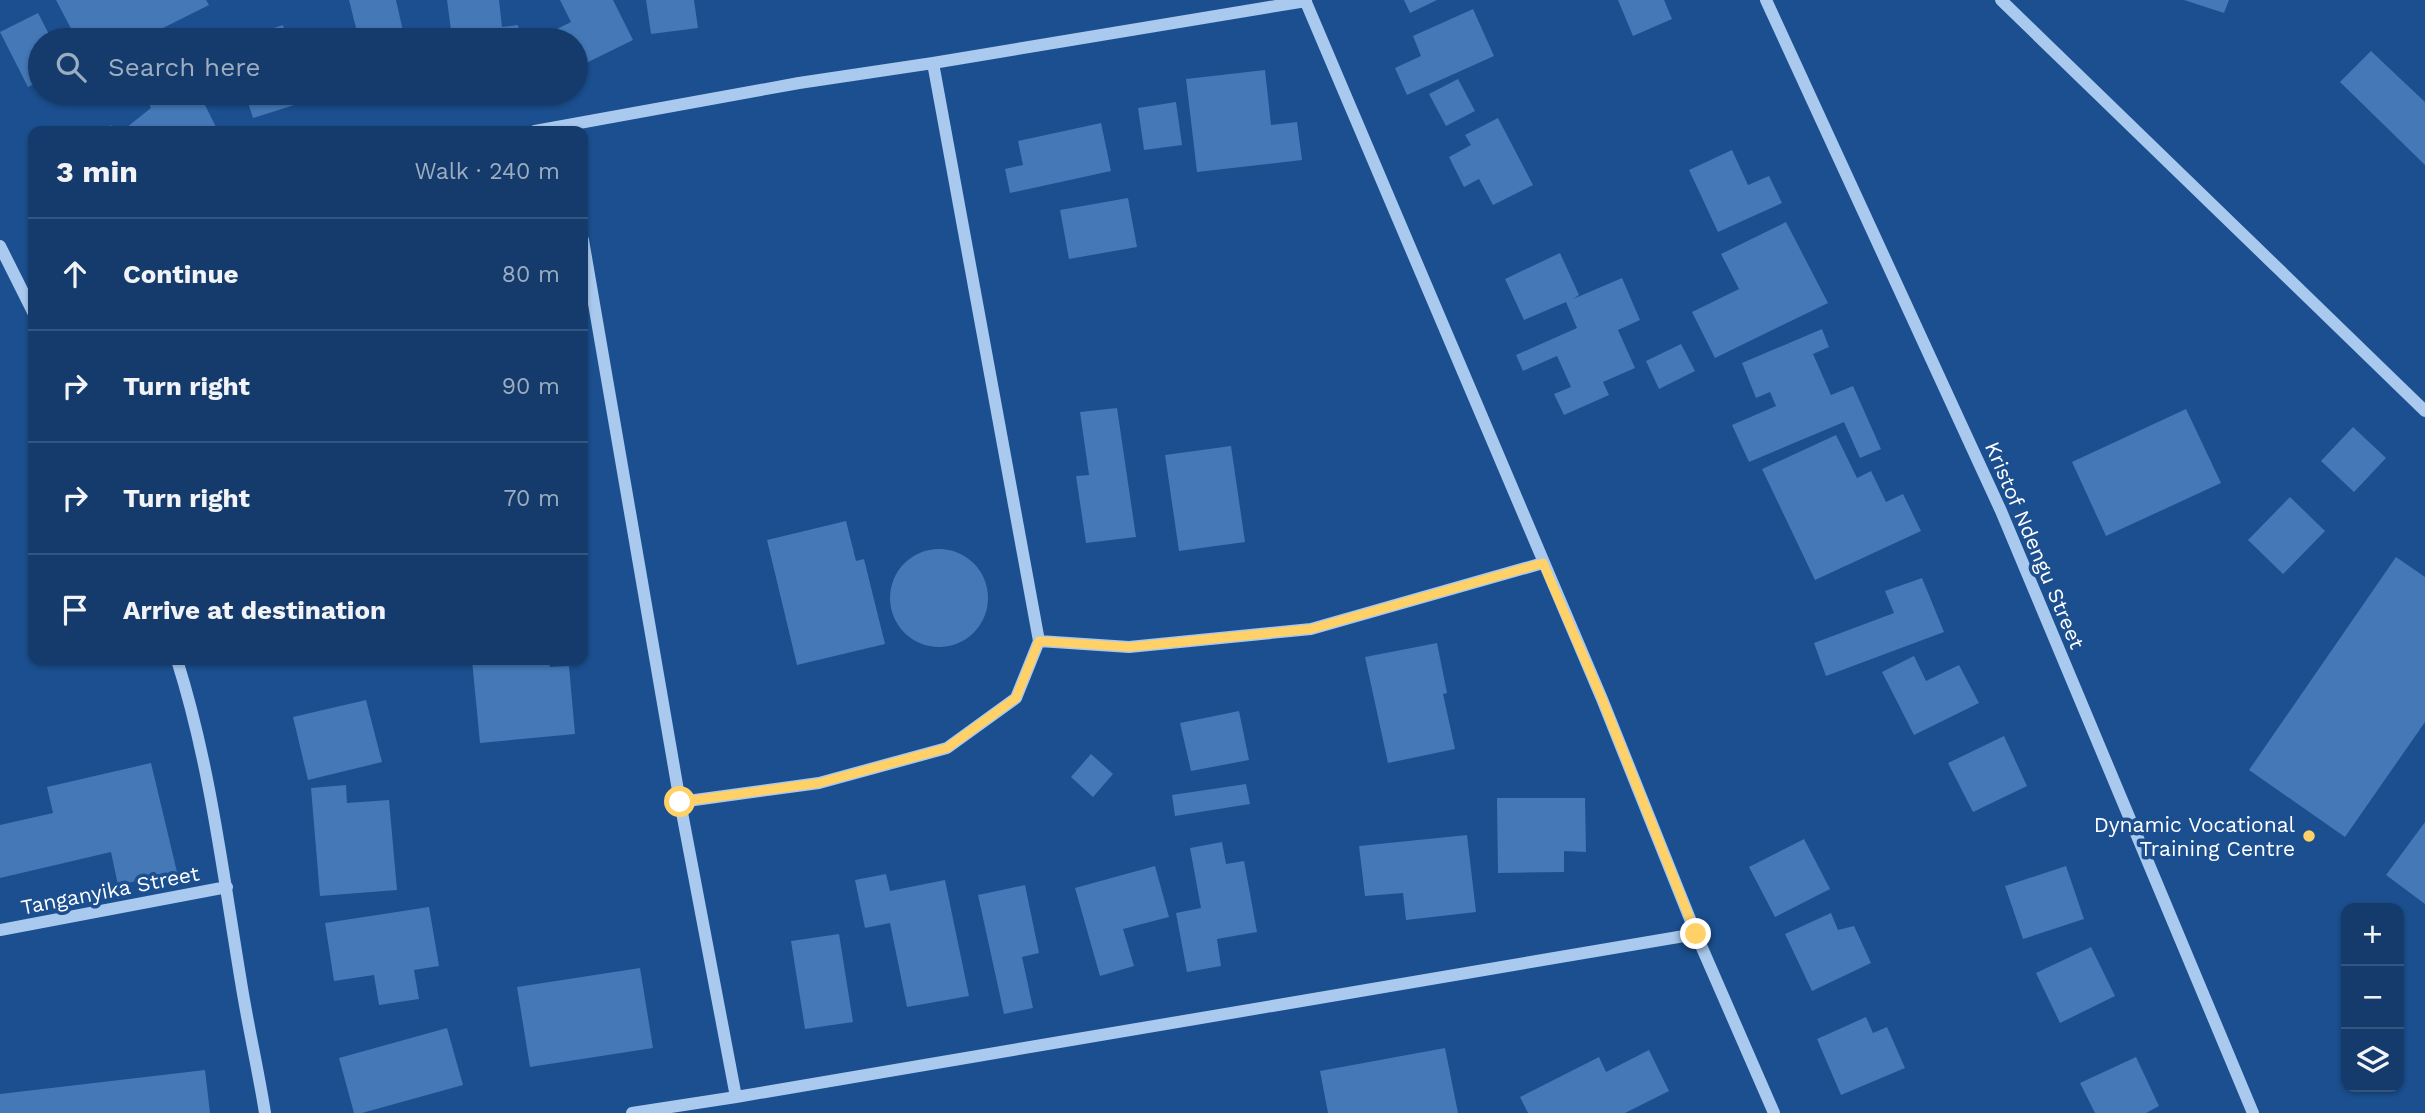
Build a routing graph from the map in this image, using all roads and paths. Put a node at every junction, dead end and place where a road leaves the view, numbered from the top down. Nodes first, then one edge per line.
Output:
1 (1306, 0) edge
2 (1766, 0) edge
3 (2001, 0) edge
4 (933, 64) junction
5 (573, 126) edge
6 (0, 246) edge
7 (588, 269) edge
8 (28, 302) edge
9 (2425, 411) edge
10 (1543, 563) junction
11 (1039, 641) junction
12 (179, 665) edge
13 (680, 802) junction
14 (227, 887) junction
15 (0, 930) edge
16 (1696, 934) junction
17 (736, 1097) junction
18 (265, 1113) edge
19 (632, 1113) edge
20 (1774, 1113) edge
21 (2253, 1113) edge

1 - 4 street
1 - 10 street
2 - 21 street, Kristof Ndengu Street
3 - 9 street
4 - 5 street
4 - 11 street
6 - 8 street
7 - 13 street
10 - 11 street
10 - 16 street
11 - 13 street
12 - 14 street
13 - 17 street
14 - 15 street, Tanganyika Street
14 - 18 street
16 - 17 street
16 - 20 street
17 - 19 street

